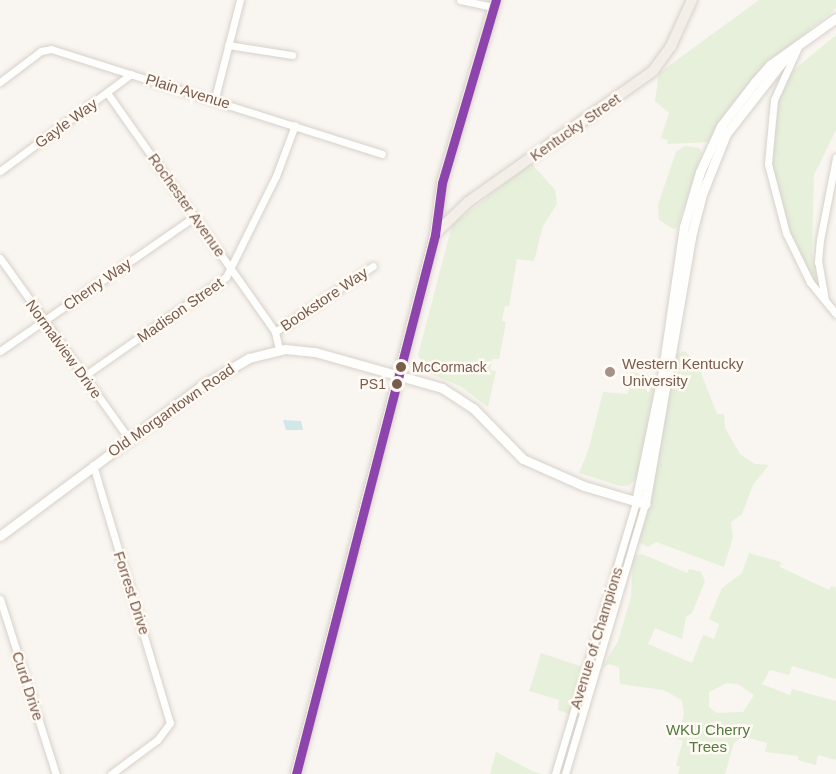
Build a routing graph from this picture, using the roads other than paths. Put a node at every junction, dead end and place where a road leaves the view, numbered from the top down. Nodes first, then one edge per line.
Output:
1 (240, 0) edge
2 (460, 0) edge
3 (692, 0) edge
4 (495, 4) edge
5 (836, 18) edge
6 (228, 45) junction
7 (798, 46) junction
8 (292, 55) dead end
9 (131, 74) junction
10 (0, 82) edge
11 (108, 94) junction
12 (215, 98) junction
13 (295, 125) junction
14 (382, 154) dead end
15 (836, 163) edge
16 (0, 171) edge
17 (194, 216) junction
18 (435, 235) junction
19 (0, 258) edge
20 (373, 266) dead end
21 (232, 269) junction
22 (825, 301) junction
23 (836, 314) edge
24 (44, 321) junction
25 (275, 332) junction
26 (279, 350) junction
27 (0, 351) edge
28 (400, 374) junction
29 (84, 376) junction
30 (129, 439) junction
31 (93, 465) junction
32 (640, 503) junction
33 (0, 536) edge
34 (0, 599) edge
35 (56, 774) edge
36 (111, 774) edge
37 (296, 774) edge
38 (555, 774) edge
39 (565, 774) edge

1 - 6 street
2 - 4 street
3 - 18 main road, Kentucky Street
4 - 18 main road
5 - 7 street
6 - 8 street
6 - 12 street
7 - 22 street
7 - 32 street
9 - 10 street, Plain Avenue
9 - 11 street, Gayle Way
9 - 12 street, Plain Avenue
11 - 16 street, Gayle Way
11 - 17 street, Rochester Avenue
12 - 13 street, Plain Avenue
13 - 14 street, Plain Avenue
13 - 21 street, Madison Street
15 - 22 street
17 - 21 street, Rochester Avenue
17 - 24 street, Cherry Way
18 - 28 main road
19 - 24 street, Normalview Drive
20 - 25 street, Bookstore Way
21 - 25 street, Rochester Avenue
21 - 29 street, Madison Street
22 - 23 street
24 - 27 street, Cherry Way
24 - 29 street, Normalview Drive
25 - 26 street, Rochester Avenue
26 - 28 street, Old Morgantown Road
26 - 30 street, Old Morgantown Road
28 - 32 street, Old Morgantown Road
28 - 37 main road
29 - 30 street, Normalview Drive
30 - 31 street, Old Morgantown Road
31 - 33 street, Old Morgantown Road
31 - 36 street, Forrest Drive
32 - 38 street, Avenue of Champions
32 - 39 street, Avenue of Champions
34 - 35 street, Curd Drive

